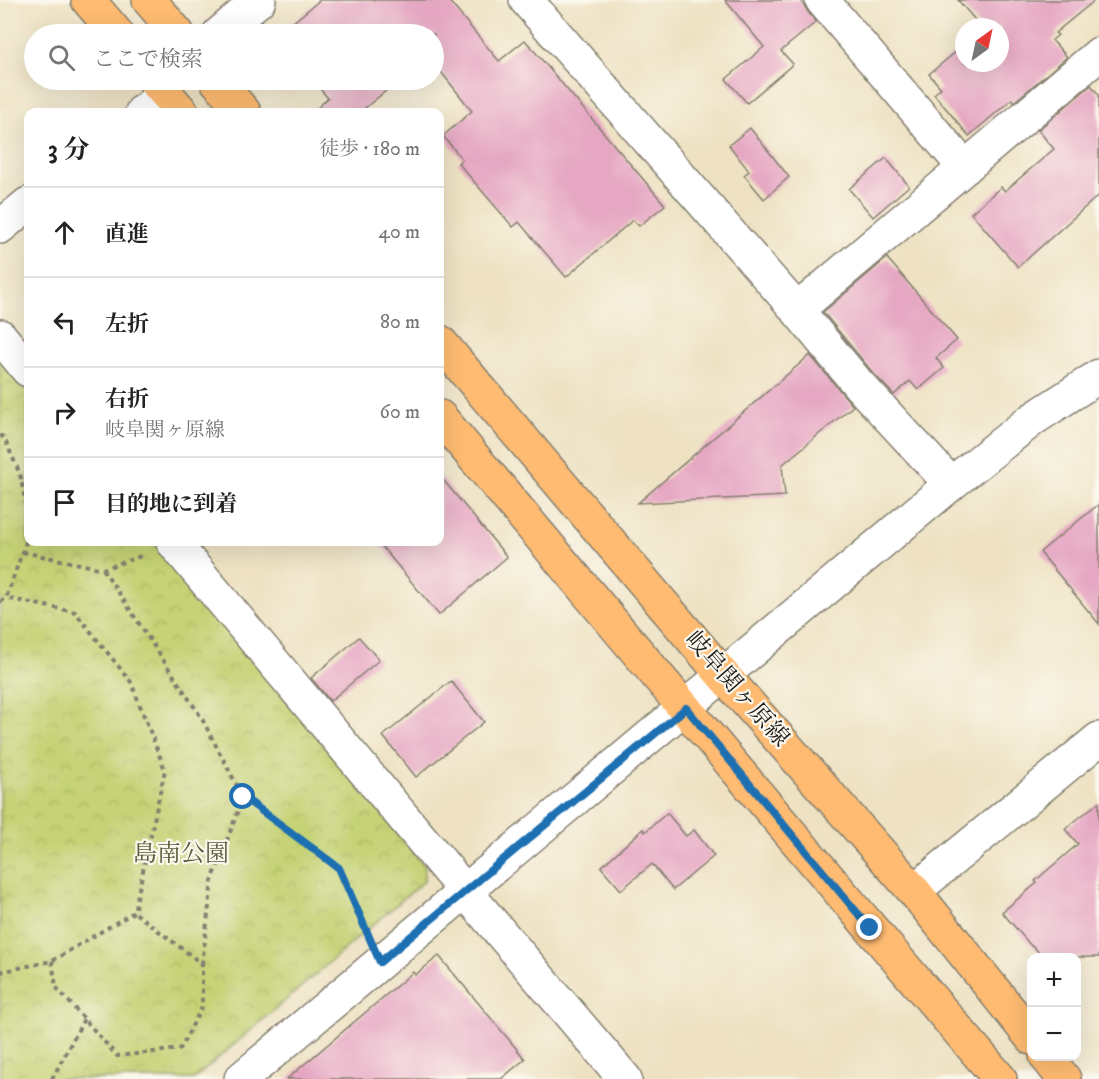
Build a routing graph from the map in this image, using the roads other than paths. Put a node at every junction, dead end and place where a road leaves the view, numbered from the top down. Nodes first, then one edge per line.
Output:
1 (88, 0) edge
2 (149, 0) edge
3 (259, 0) edge
4 (526, 0) edge
5 (822, 0) edge
6 (108, 24) edge
7 (169, 24) edge
8 (231, 24) edge
9 (1099, 54) edge
10 (225, 90) edge
11 (240, 108) edge
12 (965, 168) junction
13 (24, 207) edge
14 (0, 227) edge
15 (797, 310) junction
16 (0, 336) edge
17 (444, 347) edge
18 (24, 365) edge
19 (1099, 376) edge
20 (444, 422) edge
21 (951, 484) junction
22 (178, 546) edge
23 (722, 674) junction
24 (686, 708) junction
25 (1099, 739) edge
26 (465, 891) junction
27 (914, 891) junction
28 (1027, 1032) edge
29 (241, 1079) edge
30 (625, 1079) edge
31 (1000, 1079) edge

1 - 6 main road
2 - 7 main road
3 - 8 street
4 - 15 street
5 - 12 street
9 - 12 street
10 - 11 main road
12 - 15 street
13 - 14 street
15 - 21 street
16 - 18 street
17 - 23 main road, 岐阜関ヶ原線
19 - 21 street
20 - 24 main road, 岐阜関ヶ原線
21 - 23 street
22 - 26 street
23 - 24 street
23 - 27 main road, 岐阜関ヶ原線
24 - 26 street
24 - 31 main road, 岐阜関ヶ原線
25 - 27 street
26 - 29 street
26 - 30 street
27 - 28 main road, 岐阜関ヶ原線

